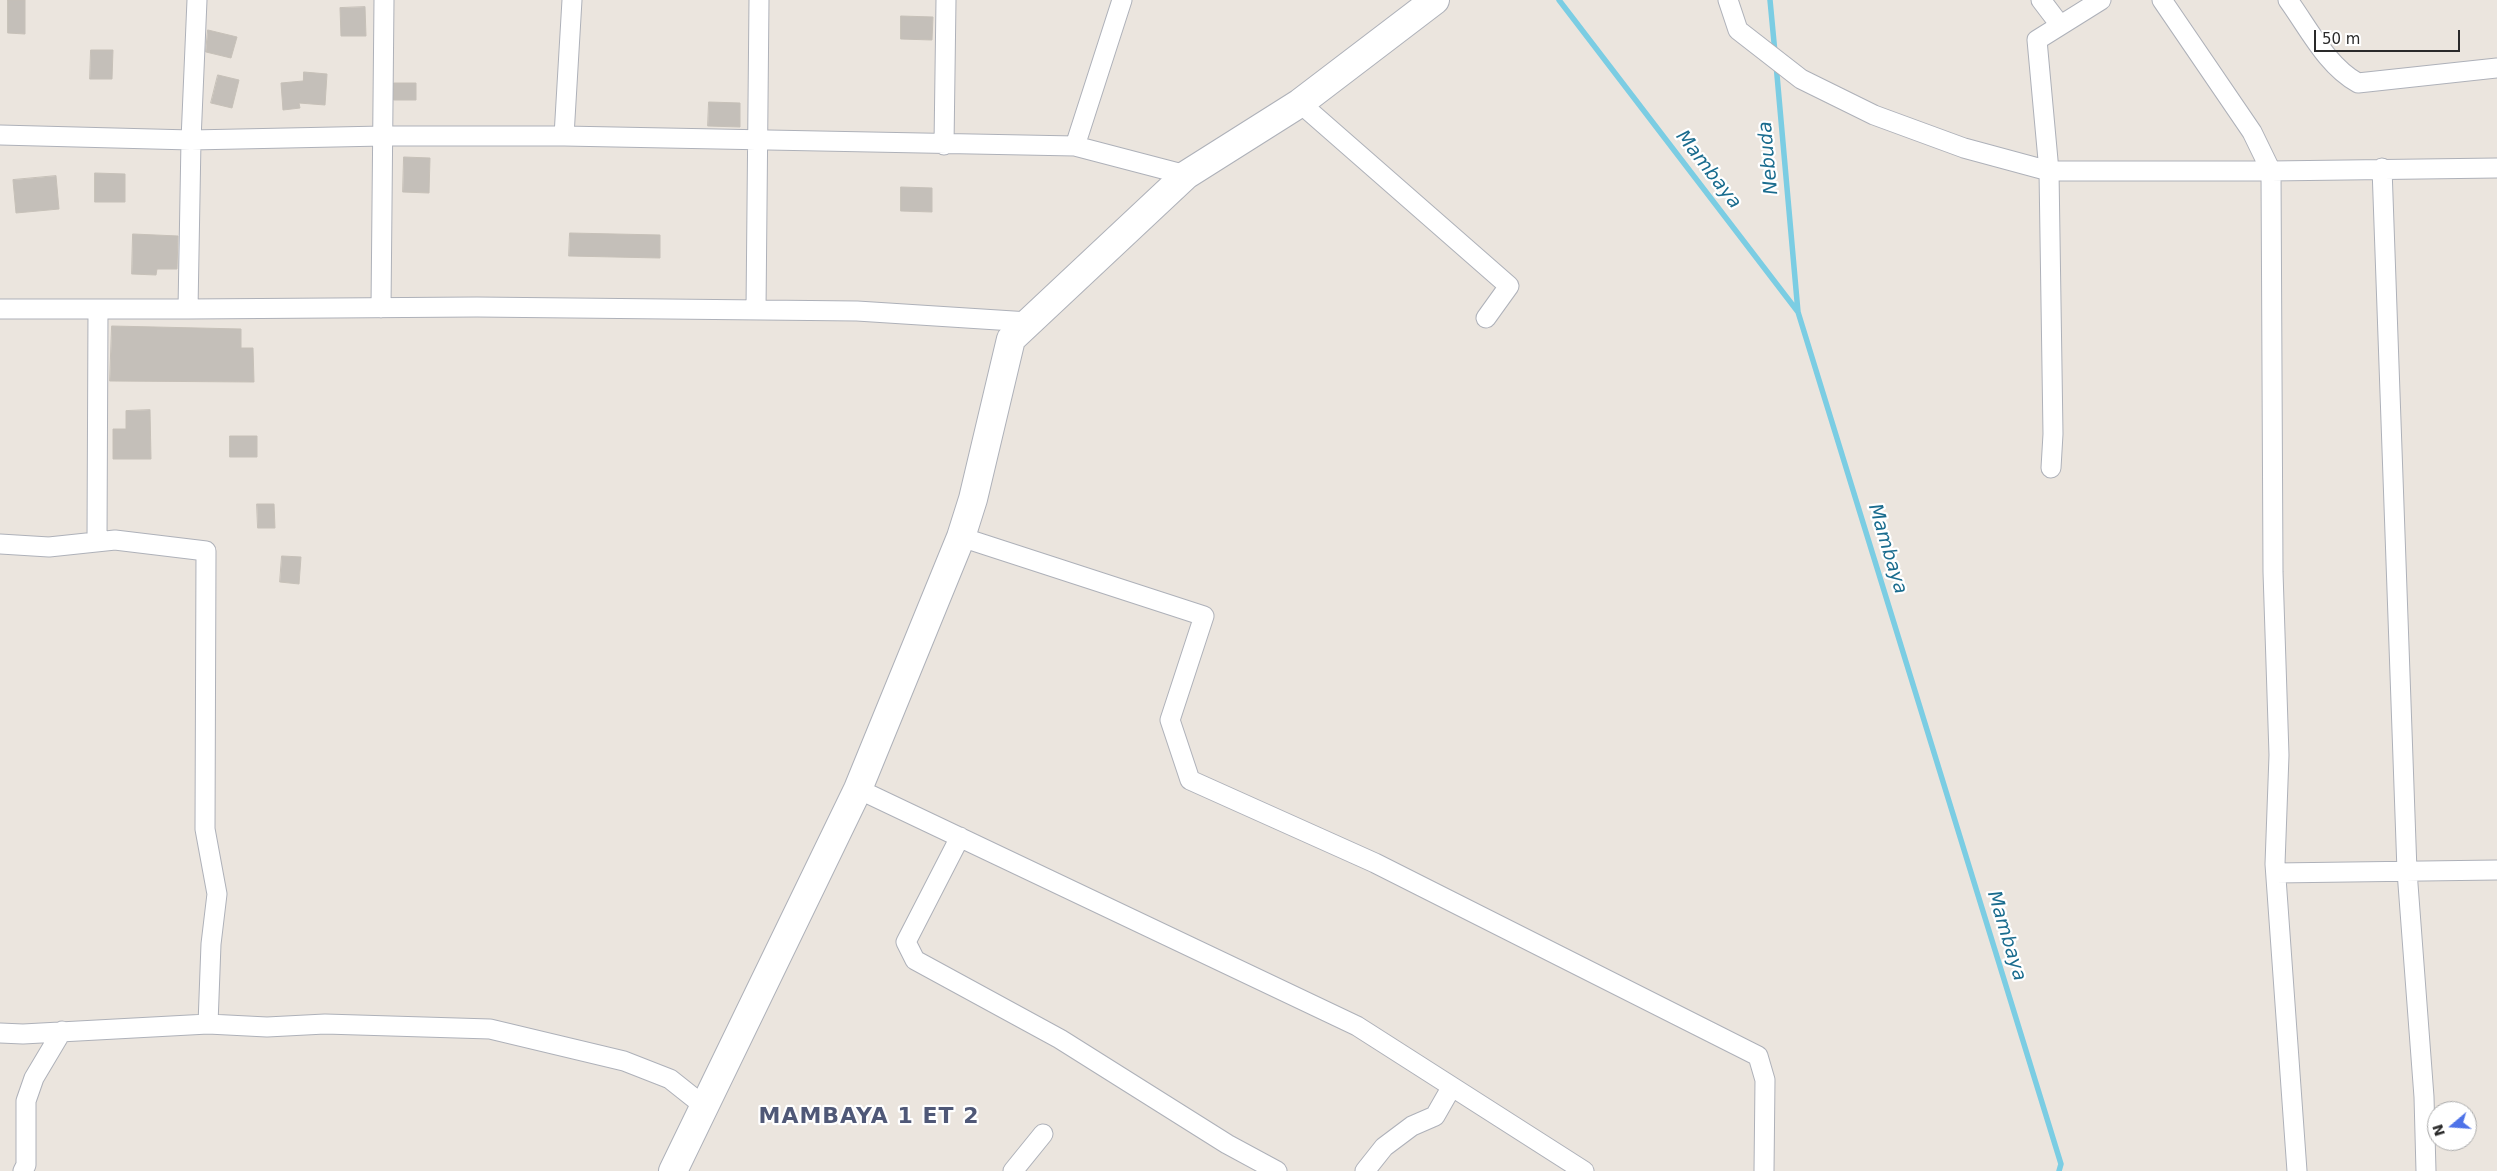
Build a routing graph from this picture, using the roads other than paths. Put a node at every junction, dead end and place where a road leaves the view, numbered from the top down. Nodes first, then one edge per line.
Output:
1 (196, 0) edge
2 (384, 0) edge
3 (572, 0) edge
4 (759, 0) edge
5 (946, 0) edge
6 (1122, 0) edge
7 (1435, 0) edge
8 (1728, 0) edge
9 (2041, 0) edge
10 (2101, 0) edge
11 (2162, 0) edge
12 (2288, 0) edge
13 (2060, 25) junction
14 (2497, 68) edge
15 (1300, 103) junction
16 (0, 135) edge
17 (383, 136) junction
18 (564, 136) junction
19 (191, 140) junction
20 (757, 141) junction
21 (944, 145) junction
22 (1075, 146) junction
23 (2382, 168) junction
24 (2497, 168) edge
25 (2049, 171) junction
26 (2271, 171) junction
27 (1186, 175) junction
28 (381, 308) junction
29 (0, 309) edge
30 (188, 309) junction
31 (98, 310) junction
32 (756, 310) junction
33 (1486, 318) dead end
34 (1029, 322) junction
35 (2051, 468) dead end
36 (961, 537) junction
37 (96, 540) junction
38 (0, 544) edge
39 (858, 789) junction
40 (960, 837) junction
41 (2497, 870) edge
42 (2407, 871) junction
43 (2276, 873) junction
44 (208, 1024) junction
45 (62, 1031) junction
46 (0, 1033) edge
47 (1451, 1088) junction
48 (704, 1106) junction
49 (1043, 1134) dead end
50 (23, 1171) edge
51 (673, 1171) edge
52 (1013, 1171) edge
53 (1277, 1171) edge
54 (1365, 1171) edge
55 (1584, 1171) edge
56 (1764, 1171) edge
57 (2297, 1171) edge
58 (2426, 1171) edge

1 - 19 street
2 - 17 street
3 - 18 street
4 - 20 street
5 - 21 street
6 - 22 street
7 - 15 street
8 - 25 street
9 - 13 street
10 - 13 street
11 - 26 street
12 - 14 street
13 - 25 street
15 - 27 street
15 - 33 street
16 - 19 street
17 - 18 street
17 - 19 street
17 - 28 street
18 - 20 street
19 - 30 street
20 - 21 street
20 - 32 street
21 - 22 street
22 - 27 street
23 - 24 street
23 - 26 street
23 - 42 street
25 - 26 street
25 - 35 street
26 - 43 street
27 - 34 street
28 - 30 street
28 - 32 street
29 - 31 street
30 - 31 street
31 - 37 street
32 - 34 street
34 - 36 street
36 - 39 street
36 - 56 street
37 - 38 street
37 - 44 street
39 - 40 street
39 - 48 street
40 - 47 street
40 - 53 street
41 - 42 street
42 - 43 street
42 - 58 street
43 - 57 street
44 - 45 street
44 - 48 street
45 - 46 street
45 - 50 street
47 - 54 street
47 - 55 street
48 - 51 street
49 - 52 street

